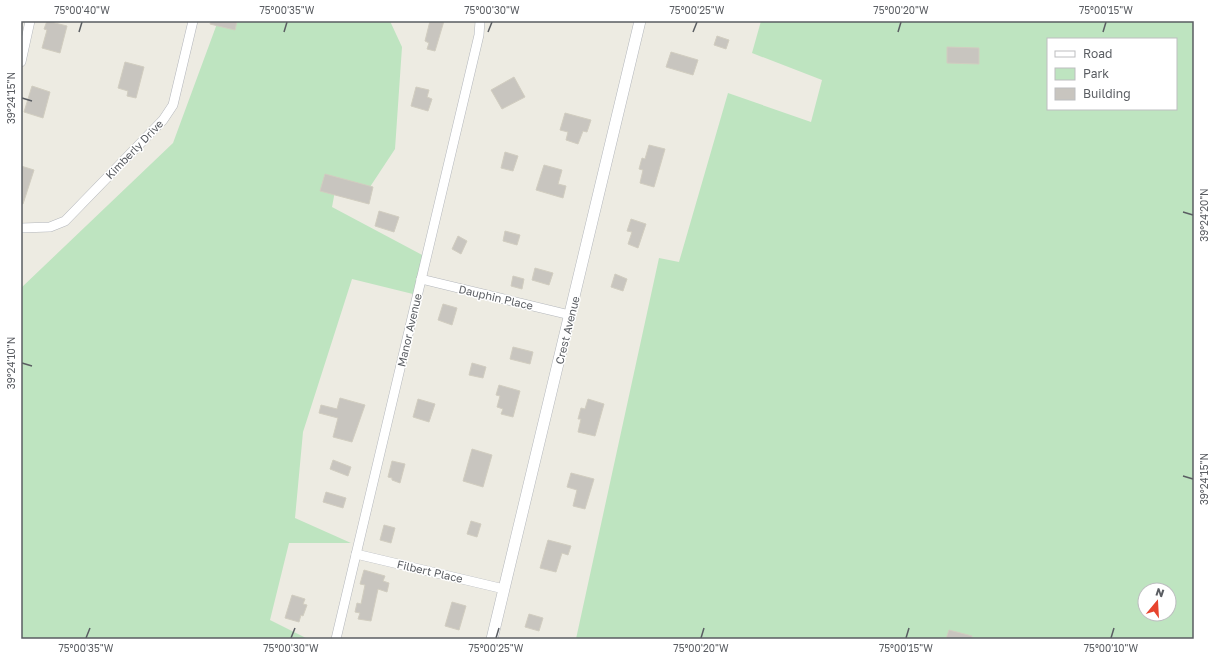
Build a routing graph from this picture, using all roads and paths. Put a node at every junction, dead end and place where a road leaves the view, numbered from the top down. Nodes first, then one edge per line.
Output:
1 (30, 21) edge
2 (193, 21) edge
3 (480, 21) edge
4 (640, 21) edge
5 (21, 62) edge
6 (21, 228) edge
7 (421, 279) junction
8 (570, 314) junction
9 (356, 554) junction
10 (504, 589) junction
11 (336, 639) edge
12 (492, 639) edge

1 - 5 street
2 - 6 street, Kimberly Drive
3 - 7 street, Manor Avenue
4 - 8 street, Crest Avenue
7 - 8 street, Dauphin Place
7 - 9 street, Manor Avenue
8 - 10 street, Crest Avenue
9 - 10 street, Filbert Place
9 - 11 street, Manor Avenue
10 - 12 street, Crest Avenue

